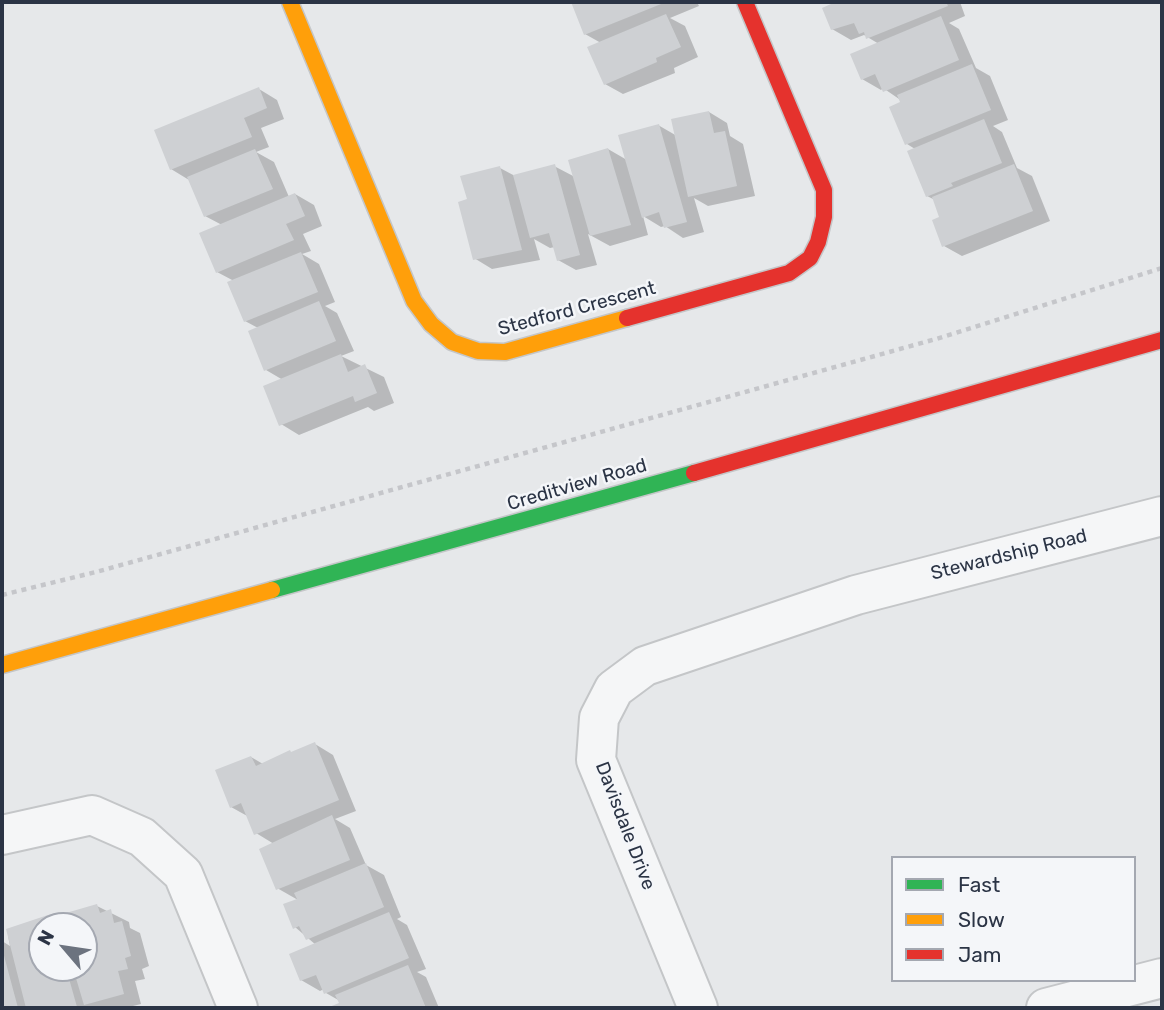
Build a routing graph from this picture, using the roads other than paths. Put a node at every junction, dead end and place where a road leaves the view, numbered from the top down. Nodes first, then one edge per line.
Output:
1 (290, 2) edge
2 (745, 2) edge
3 (1162, 340) edge
4 (1162, 516) edge
5 (856, 595) joint
6 (2, 665) edge
7 (2, 835) edge
8 (1159, 988) edge
9 (238, 1008) edge
10 (698, 1008) edge
11 (1046, 1008) edge

1 - 2 main road, Stedford Crescent
3 - 6 main road, Creditview Road
4 - 5 street, Stewardship Road
5 - 10 street, Davisdale Drive
7 - 9 street
8 - 11 street

